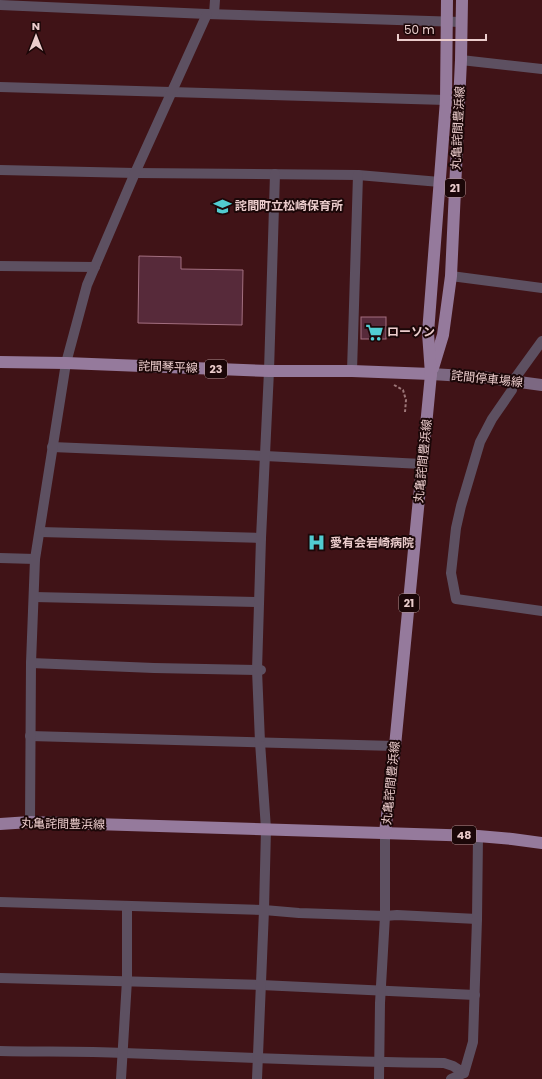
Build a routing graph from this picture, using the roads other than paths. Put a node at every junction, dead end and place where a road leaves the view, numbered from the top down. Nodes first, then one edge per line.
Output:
1 (215, 0) edge
2 (447, 0) edge
3 (462, 0) edge
4 (95, 4) edge
5 (0, 5) edge
6 (211, 14) junction
7 (446, 21) junction
8 (461, 22) junction
9 (461, 60) junction
10 (542, 69) edge
11 (0, 88) edge
12 (172, 92) junction
13 (446, 100) junction
14 (0, 170) edge
15 (135, 173) junction
16 (275, 174) junction
17 (358, 175) junction
18 (440, 182) junction
19 (0, 266) edge
20 (95, 267) junction
21 (451, 276) junction
22 (542, 288) edge
23 (542, 341) edge
24 (0, 362) edge
25 (66, 363) junction
26 (268, 371) junction
27 (352, 371) junction
28 (431, 374) junction
29 (513, 381) junction
30 (542, 385) edge
31 (52, 447) junction
32 (265, 456) junction
33 (422, 464) junction
34 (40, 532) junction
35 (261, 538) junction
36 (0, 558) edge
37 (35, 559) junction
38 (34, 596) junction
39 (259, 602) junction
40 (542, 611) edge
41 (31, 663) junction
42 (259, 670) junction
43 (30, 736) junction
44 (260, 742) junction
45 (395, 746) junction
46 (30, 822) junction
47 (0, 824) edge
48 (266, 829) junction
49 (385, 833) junction
50 (478, 836) junction
51 (542, 844) edge
52 (0, 902) edge
53 (127, 906) junction
54 (264, 910) junction
55 (385, 916) junction
56 (477, 919) junction
57 (0, 978) edge
58 (127, 980) junction
59 (261, 985) junction
60 (381, 991) junction
61 (475, 995) junction
62 (0, 1051) edge
63 (122, 1053) junction
64 (258, 1059) junction
65 (380, 1063) junction
66 (464, 1072) junction
67 (121, 1079) edge
68 (257, 1079) edge
69 (379, 1079) edge
70 (451, 1079) edge

1 - 6 street
2 - 7 main road, 丸亀詫間豊浜線 / 21
3 - 8 main road, 丸亀詫間豊浜線 / 21
4 - 5 street
4 - 6 street
6 - 7 street
6 - 12 street
7 - 8 street
7 - 13 main road, 丸亀詫間豊浜線 / 21
8 - 9 main road, 丸亀詫間豊浜線 / 21
9 - 10 street
9 - 21 main road, 丸亀詫間豊浜線 / 21
11 - 12 street
12 - 13 street
12 - 15 street
13 - 18 main road, 丸亀詫間豊浜線 / 21
14 - 15 street
15 - 16 street
15 - 20 street
16 - 17 street
16 - 26 street
17 - 18 street
17 - 27 street
18 - 28 main road, 丸亀詫間豊浜線 / 21
19 - 20 street
20 - 25 street
21 - 22 street
21 - 28 main road, 丸亀詫間豊浜線 / 21
23 - 29 street
24 - 25 main road, 詫間琴平線 / 23
25 - 26 main road, 詫間琴平線 / 23
25 - 31 street
26 - 27 main road, 詫間琴平線 / 23
26 - 32 street
27 - 28 main road, 詫間琴平線 / 23
28 - 29 main road, 詫間停車場線
28 - 33 main road, 丸亀詫間豊浜線 / 21
29 - 30 main road, 詫間停車場線
29 - 40 street
31 - 32 street
31 - 34 street
32 - 33 street
32 - 35 street
33 - 45 main road, 丸亀詫間豊浜線 / 21
34 - 35 street
34 - 37 street
35 - 39 street
36 - 37 street
37 - 38 street
38 - 39 street
38 - 41 street
39 - 42 street
41 - 42 street
41 - 43 street
42 - 44 street
43 - 44 street
43 - 46 street
44 - 45 street
44 - 48 street
45 - 49 main road, 丸亀詫間豊浜線 / 21
46 - 47 main road, 丸亀詫間豊浜線
46 - 48 main road, 丸亀詫間豊浜線
48 - 49 main road, 丸亀詫間豊浜線
48 - 54 street
49 - 50 main road, 48
49 - 55 street
50 - 51 main road, 48
50 - 56 street
52 - 53 street
53 - 54 street
53 - 58 street
54 - 55 street
54 - 59 street
55 - 56 street
55 - 60 street
56 - 61 street
57 - 58 street
58 - 59 street
58 - 63 street
59 - 60 street
59 - 64 street
60 - 61 street
60 - 65 street
61 - 66 street
62 - 63 street
63 - 64 street
63 - 67 street
64 - 65 street
64 - 68 street
65 - 66 street
65 - 69 street
66 - 70 street

